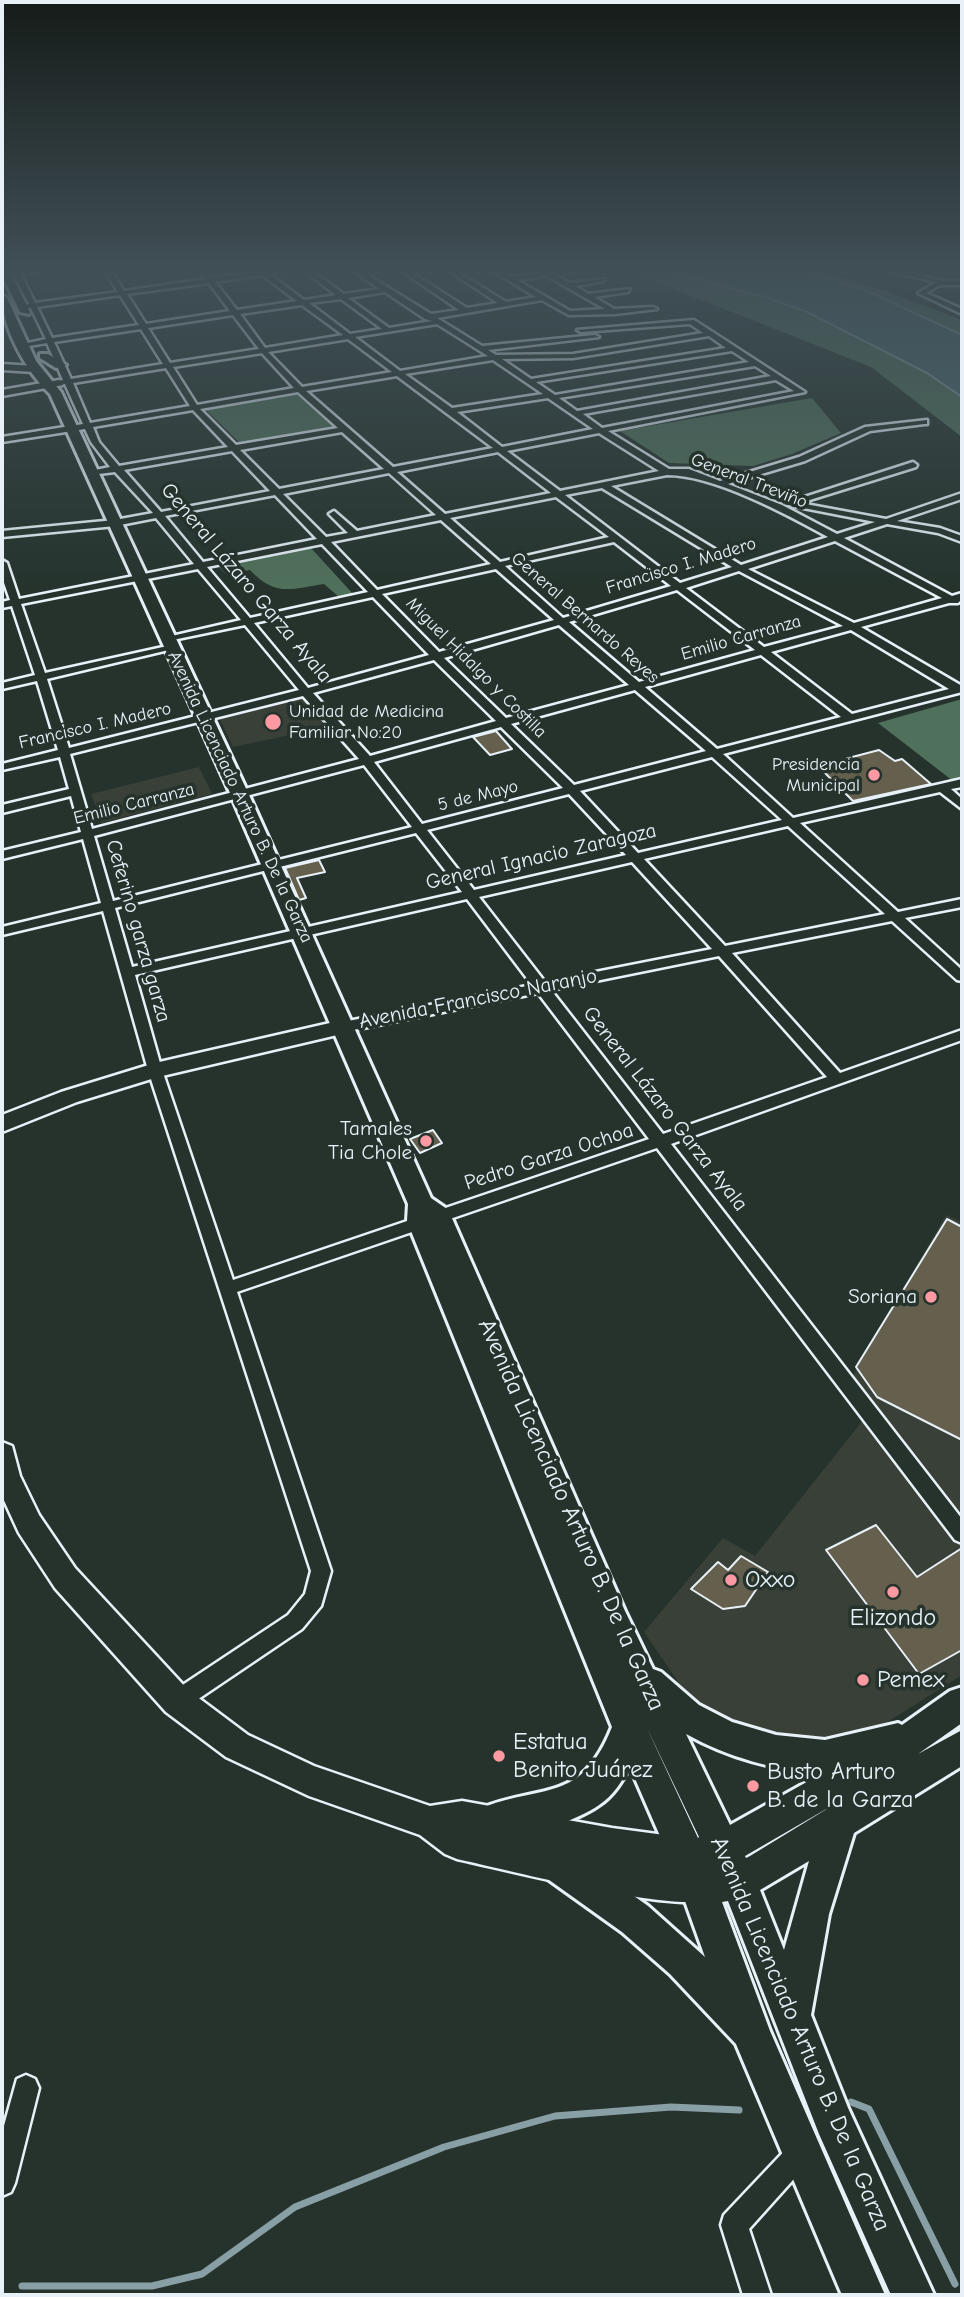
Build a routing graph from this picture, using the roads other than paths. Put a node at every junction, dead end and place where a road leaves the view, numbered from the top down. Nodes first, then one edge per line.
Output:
1 (44, 376) edge
2 (52, 376) edge
3 (58, 376) edge
4 (105, 376) edge
5 (175, 376) edge
6 (287, 376) edge
7 (386, 376) edge
8 (403, 376) edge
9 (522, 376) edge
10 (565, 376) edge
11 (676, 376) edge
12 (779, 377) joint
13 (531, 382) junction
14 (56, 385) junction
15 (300, 390) junction
16 (3, 392) edge
17 (552, 396) junction
18 (195, 408) junction
19 (450, 411) junction
20 (577, 413) junction
21 (924, 422) dead end
22 (79, 427) junction
23 (344, 429) junction
24 (600, 430) junction
25 (2, 440) edge
26 (237, 449) junction
27 (499, 449) junction
28 (913, 465) dead end
29 (117, 469) junction
30 (389, 470) junction
31 (667, 472) junction
32 (93, 473) junction
33 (602, 484) junction
34 (719, 484) junction
35 (277, 491) junction
36 (555, 493) junction
37 (962, 496) edge
38 (783, 506) junction
39 (334, 513) dead end
40 (158, 515) junction
41 (442, 517) junction
42 (887, 522) junction
43 (115, 523) junction
44 (2, 534) edge
45 (355, 534) junction
46 (837, 537) junction
47 (614, 539) junction
48 (962, 539) edge
49 (324, 540) junction
50 (2, 563) edge
51 (498, 565) junction
52 (200, 566) junction
53 (738, 567) junction
54 (141, 576) junction
55 (677, 586) junction
56 (379, 594) junction
57 (962, 596) edge
58 (950, 599) junction
59 (8, 604) edge
60 (962, 606) edge
61 (561, 621) junction
62 (248, 622) junction
63 (850, 625) junction
64 (169, 644) junction
65 (764, 651) junction
66 (437, 657) junction
67 (42, 677) junction
68 (634, 685) junction
69 (2, 686) edge
70 (961, 690) edge
71 (306, 692) junction
72 (205, 718) junction
73 (850, 719) junction
74 (504, 720) junction
75 (64, 751) junction
76 (716, 754) junction
77 (366, 759) junction
78 (2, 767) edge
79 (962, 783) edge
80 (943, 788) junction
81 (76, 791) junction
82 (573, 791) junction
83 (240, 795) junction
84 (962, 805) edge
85 (2, 809) edge
86 (792, 823) junction
87 (420, 828) junction
88 (89, 833) junction
89 (2, 855) edge
90 (634, 856) junction
91 (272, 866) junction
92 (472, 894) junction
93 (962, 903) edge
94 (110, 907) junction
95 (896, 915) junction
96 (2, 931) edge
97 (303, 934) junction
98 (722, 951) junction
99 (129, 972) junction
100 (962, 978) edge
101 (541, 986) junction
102 (340, 1021) junction
103 (962, 1035) edge
104 (154, 1064) junction
105 (837, 1079) junction
106 (2, 1109) edge
107 (2, 1124) edge
108 (661, 1142) junction
109 (426, 1214) junction
110 (227, 1289) junction
111 (3, 1471) edge
112 (962, 1534) edge
113 (639, 1673) junction
114 (177, 1700) junction
115 (962, 1703) edge
116 (630, 1724) junction
117 (919, 1735) junction
118 (962, 1747) edge
119 (841, 1821) junction
120 (430, 1822) junction
121 (492, 1822) junction
122 (558, 1864) junction
123 (730, 1865) junction
124 (694, 1871) junction
125 (792, 2012) junction
126 (752, 2036) junction
127 (26, 2088) dead end
128 (802, 2151) junction
129 (2, 2183) edge
130 (856, 2277) edge
131 (757, 2295) edge
132 (884, 2295) edge
133 (913, 2295) edge

1 - 14 main road, Avenida Licenciado Arturo B. De la Garza
2 - 14 main road, Avenida Licenciado Arturo B. De la Garza
3 - 14 street
4 - 14 street
5 - 18 street, Miguel Hidalgo y Costilla
6 - 15 street, General Bernardo Reyes
7 - 15 street
8 - 19 street
9 - 13 street, General Treviño
10 - 13 street
11 - 17 street
12 - 20 street
12 - 24 street
13 - 17 street, General Treviño
14 - 16 main road
14 - 22 main road, Avenida Licenciado Arturo B. De la Garza
15 - 18 street
15 - 23 street, General Bernardo Reyes
17 - 19 street
17 - 20 street, General Treviño
18 - 22 street
18 - 26 street, Miguel Hidalgo y Costilla
19 - 27 street
20 - 24 street, General Treviño
21 - 34 street
22 - 25 street
22 - 29 street, General Lázaro Garza Ayala
22 - 32 main road, Avenida Licenciado Arturo B. De la Garza
23 - 26 street
23 - 30 street, General Bernardo Reyes
24 - 27 street
24 - 31 street, General Treviño
26 - 29 street
26 - 35 street, Miguel Hidalgo y Costilla
27 - 30 street
27 - 36 street
28 - 38 street
29 - 32 street
29 - 40 street, General Lázaro Garza Ayala
30 - 35 street
30 - 41 street, General Bernardo Reyes
31 - 33 street
31 - 34 street, General Treviño
32 - 43 main road, Avenida Licenciado Arturo B. De la Garza
33 - 36 street
33 - 53 street
34 - 38 street, General Treviño
35 - 40 street
35 - 49 street, Miguel Hidalgo y Costilla
36 - 41 street
36 - 47 street
37 - 42 street, Francisco I. Madero
38 - 42 street
38 - 46 street, General Treviño
39 - 45 street
40 - 43 street
40 - 52 street, General Lázaro Garza Ayala
41 - 45 street
41 - 51 street, General Bernardo Reyes
42 - 46 street, Francisco I. Madero
42 - 48 street
43 - 44 street
43 - 54 main road, Avenida Licenciado Arturo B. De la Garza
45 - 49 street
46 - 53 street, Francisco I. Madero
46 - 58 street, General Treviño
47 - 51 street
47 - 55 street
49 - 52 street
49 - 56 street, Miguel Hidalgo y Costilla
50 - 59 street, Ceferino garza garza
51 - 56 street
51 - 61 street, General Bernardo Reyes
52 - 54 street
52 - 62 street, General Lázaro Garza Ayala
53 - 55 street, Francisco I. Madero
53 - 63 street
54 - 59 street
54 - 64 main road, Avenida Licenciado Arturo B. De la Garza
55 - 61 street, Francisco I. Madero
55 - 65 street
56 - 62 street
56 - 66 street, Miguel Hidalgo y Costilla
57 - 58 street, Emilio Carranza
58 - 60 street, General Treviño
58 - 63 street, Emilio Carranza
59 - 67 street, Ceferino garza garza
61 - 66 street, Francisco I. Madero
61 - 68 street, General Bernardo Reyes
62 - 64 street
62 - 71 street, General Lázaro Garza Ayala
63 - 65 street, Emilio Carranza
63 - 70 street
64 - 67 street
64 - 72 main road, Avenida Licenciado Arturo B. De la Garza
65 - 68 street, Emilio Carranza
65 - 73 street
66 - 71 street, Francisco I. Madero
66 - 74 street, Miguel Hidalgo y Costilla
67 - 69 street
67 - 75 street, Ceferino garza garza
68 - 74 street, Emilio Carranza
68 - 76 street, General Bernardo Reyes
70 - 73 street, 5 de Mayo
71 - 72 street, Francisco I. Madero
71 - 77 street, General Lázaro Garza Ayala
72 - 75 street, Francisco I. Madero
72 - 83 main road, Avenida Licenciado Arturo B. De la Garza
73 - 76 street, 5 de Mayo
74 - 77 street, Emilio Carranza
74 - 82 street, Miguel Hidalgo y Costilla
75 - 78 street, Francisco I. Madero
75 - 81 street, Ceferino garza garza
76 - 82 street, 5 de Mayo
76 - 86 street, General Bernardo Reyes
77 - 83 street, Emilio Carranza
77 - 87 street, General Lázaro Garza Ayala
79 - 80 street, General Ignacio Zaragoza
80 - 84 street
80 - 86 street, General Ignacio Zaragoza
81 - 85 street
81 - 88 street, Ceferino garza garza
82 - 87 street, 5 de Mayo
82 - 90 street, Miguel Hidalgo y Costilla
83 - 88 street, Emilio Carranza
83 - 91 main road, Avenida Licenciado Arturo B. De la Garza
86 - 90 street, General Ignacio Zaragoza
86 - 95 street, General Bernardo Reyes
87 - 91 street, 5 de Mayo
87 - 92 street, General Lázaro Garza Ayala
88 - 89 street, Emilio Carranza
88 - 94 street, Ceferino garza garza
90 - 92 street, General Ignacio Zaragoza
90 - 98 street, Miguel Hidalgo y Costilla
91 - 94 street, 5 de Mayo
91 - 97 main road, Avenida Licenciado Arturo B. De la Garza
92 - 97 street, General Ignacio Zaragoza
92 - 101 street, General Lázaro Garza Ayala
93 - 95 street, Avenida Francisco Naranjo
94 - 96 street, 5 de Mayo
94 - 99 street, Ceferino garza garza
95 - 98 street, Avenida Francisco Naranjo
95 - 100 street, General Bernardo Reyes
97 - 99 street, General Ignacio Zaragoza
97 - 102 main road, Avenida Licenciado Arturo B. De la Garza
98 - 101 street, Avenida Francisco Naranjo
98 - 105 street, Miguel Hidalgo y Costilla
99 - 104 street, Ceferino garza garza
101 - 102 street, Avenida Francisco Naranjo
101 - 108 street, General Lázaro Garza Ayala
102 - 104 main road, Avenida Francisco Naranjo
102 - 109 main road, Avenida Licenciado Arturo B. De la Garza
103 - 105 street, Pedro Garza Ochoa
104 - 106 main road, Avenida Francisco Naranjo
104 - 107 main road, Avenida Francisco Naranjo
104 - 110 street, Ceferino garza garza
105 - 108 street, Pedro Garza Ochoa
108 - 109 street, Pedro Garza Ochoa
108 - 112 street, General Lázaro Garza Ayala
109 - 110 street, Pedro Garza Ochoa
109 - 113 main road, Avenida Licenciado Arturo B. De la Garza
109 - 116 main road, Avenida Licenciado Arturo B. De la Garza
110 - 114 street, Ceferino garza garza
111 - 114 main road
113 - 117 main road
113 - 123 main road, Avenida Licenciado Arturo B. De la Garza
114 - 120 main road
115 - 117 main road
116 - 121 main road
116 - 124 main road, Avenida Licenciado Arturo B. De la Garza
117 - 123 main road
118 - 119 main road
119 - 123 main road
119 - 125 main road
120 - 121 main road
120 - 122 main road
121 - 124 main road
122 - 124 main road
122 - 126 main road
123 - 124 main road
123 - 125 main road, Avenida Licenciado Arturo B. De la Garza
124 - 126 main road, Avenida Licenciado Arturo B. De la Garza
125 - 133 main road, Avenida Licenciado Arturo B. De la Garza
126 - 128 main road, Avenida Licenciado Arturo B. De la Garza
127 - 129 street
128 - 130 main road, Avenida Licenciado Arturo B. De la Garza
128 - 131 street
130 - 132 main road

